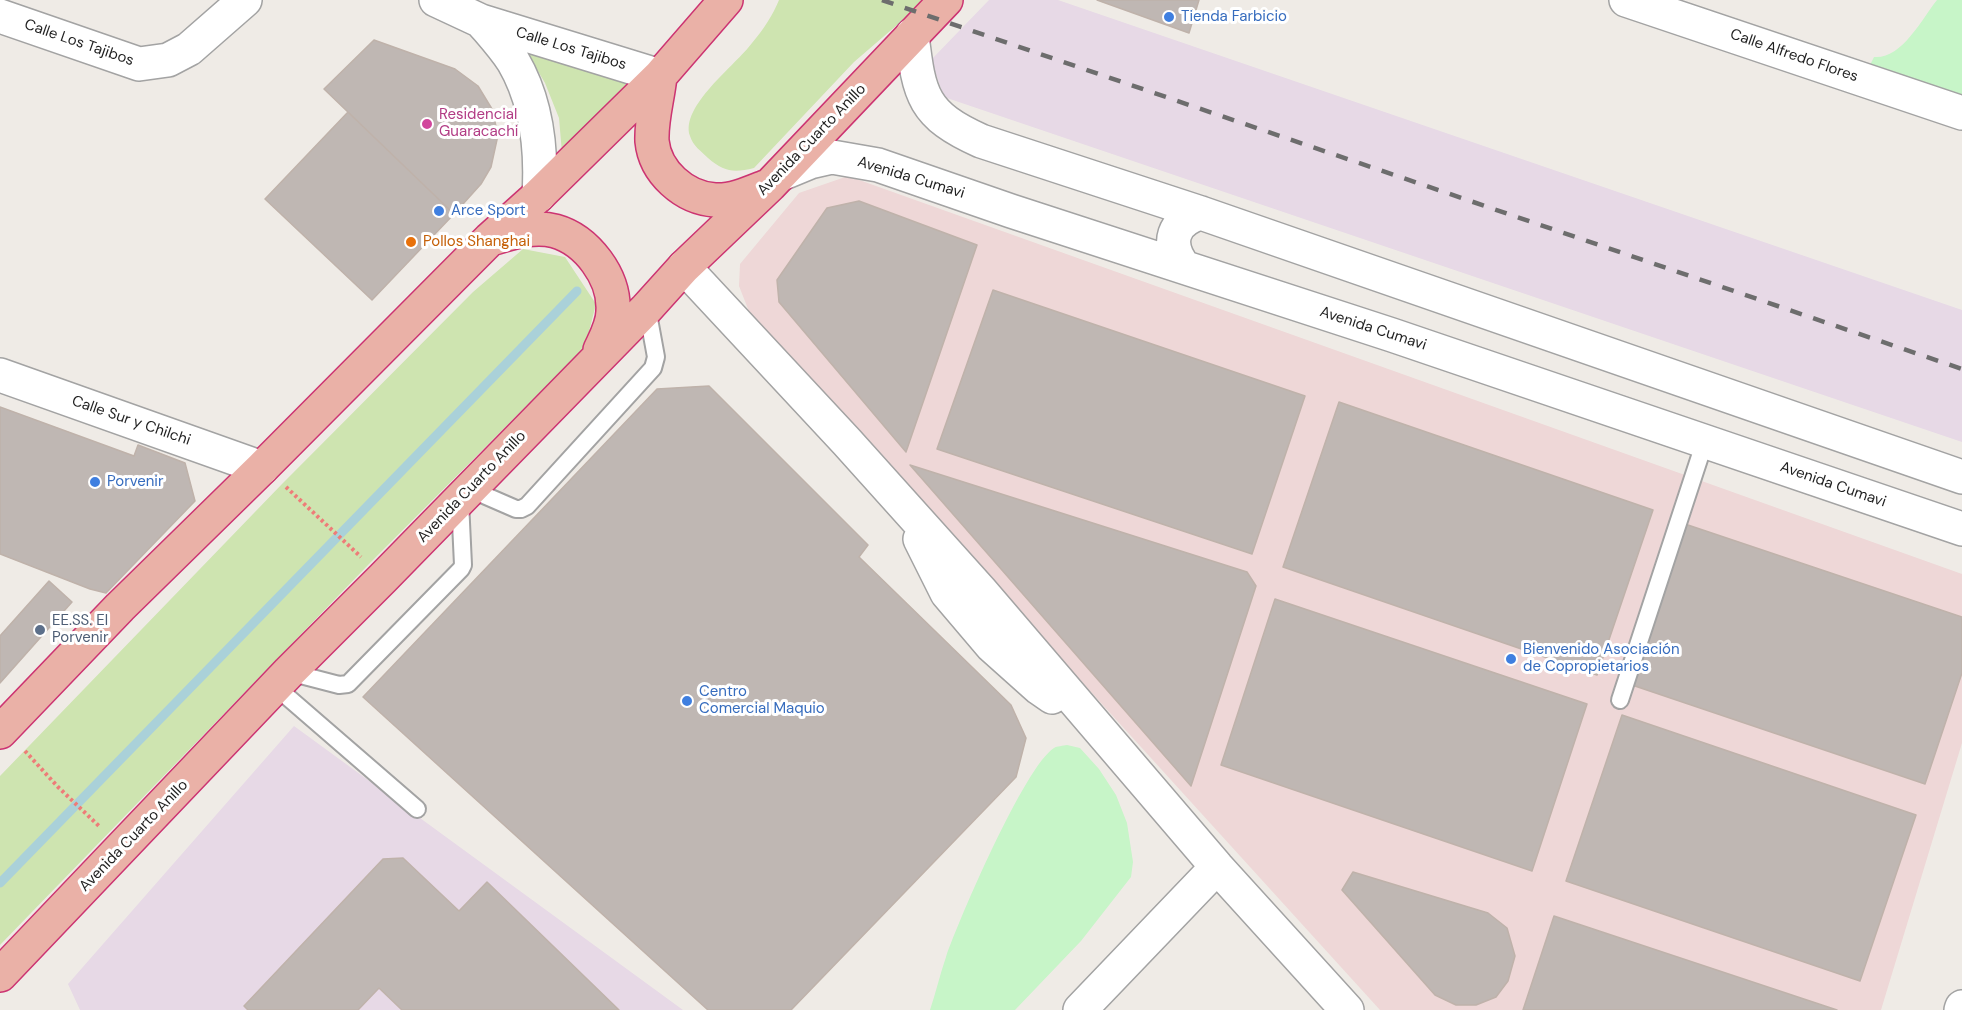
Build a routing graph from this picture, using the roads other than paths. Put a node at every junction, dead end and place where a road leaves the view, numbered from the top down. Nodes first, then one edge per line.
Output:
1 (245, 0) edge
2 (436, 0) edge
3 (726, 0) edge
4 (945, 0) edge
5 (1626, 0) edge
6 (0, 16) edge
7 (481, 21) junction
8 (912, 35) junction
9 (660, 76) junction
10 (1962, 113) edge
11 (775, 180) junction
12 (538, 195) junction
13 (1201, 213) junction
14 (490, 239) junction
15 (684, 267) junction
16 (1184, 267) junction
17 (647, 308) junction
18 (595, 360) junction
19 (0, 375) edge
20 (1705, 441) junction
21 (1863, 444) junction
22 (262, 468) junction
23 (1962, 477) edge
24 (1847, 490) junction
25 (465, 494) junction
26 (1962, 529) edge
27 (283, 680) junction
28 (1620, 700) dead end
29 (2, 730) edge
30 (417, 809) dead end
31 (1217, 867) junction
32 (0, 975) edge
33 (1080, 1010) edge
34 (1347, 1010) edge

1 - 6 street, Calle Los Tajibos
2 - 7 street, Calle Los Tajibos
3 - 9 highway
4 - 8 highway, Avenida Cuarto Anillo
5 - 10 street, Calle Alfredo Flores
7 - 9 street, Calle Los Tajibos
7 - 12 street, Calle Los Tajibos
8 - 11 highway, Avenida Cuarto Anillo
8 - 13 street
9 - 11 highway
9 - 12 highway
11 - 15 highway, Avenida Cuarto Anillo
11 - 16 street, Avenida Cumavi
12 - 14 highway
13 - 16 street
13 - 21 street
14 - 18 highway
14 - 22 highway
15 - 17 highway, Avenida Cuarto Anillo
15 - 31 street
16 - 20 street, Avenida Cumavi
17 - 18 highway, Avenida Cuarto Anillo
17 - 25 lane
18 - 25 highway, Avenida Cuarto Anillo
19 - 22 street, Calle Sur y Chilchi
20 - 24 street, Avenida Cumavi
20 - 28 lane
21 - 23 street
21 - 24 street
22 - 29 highway
24 - 26 street, Avenida Cumavi
25 - 27 highway, Avenida Cuarto Anillo
25 - 27 lane
27 - 30 lane
27 - 32 highway, Avenida Cuarto Anillo
31 - 33 street
31 - 34 street

